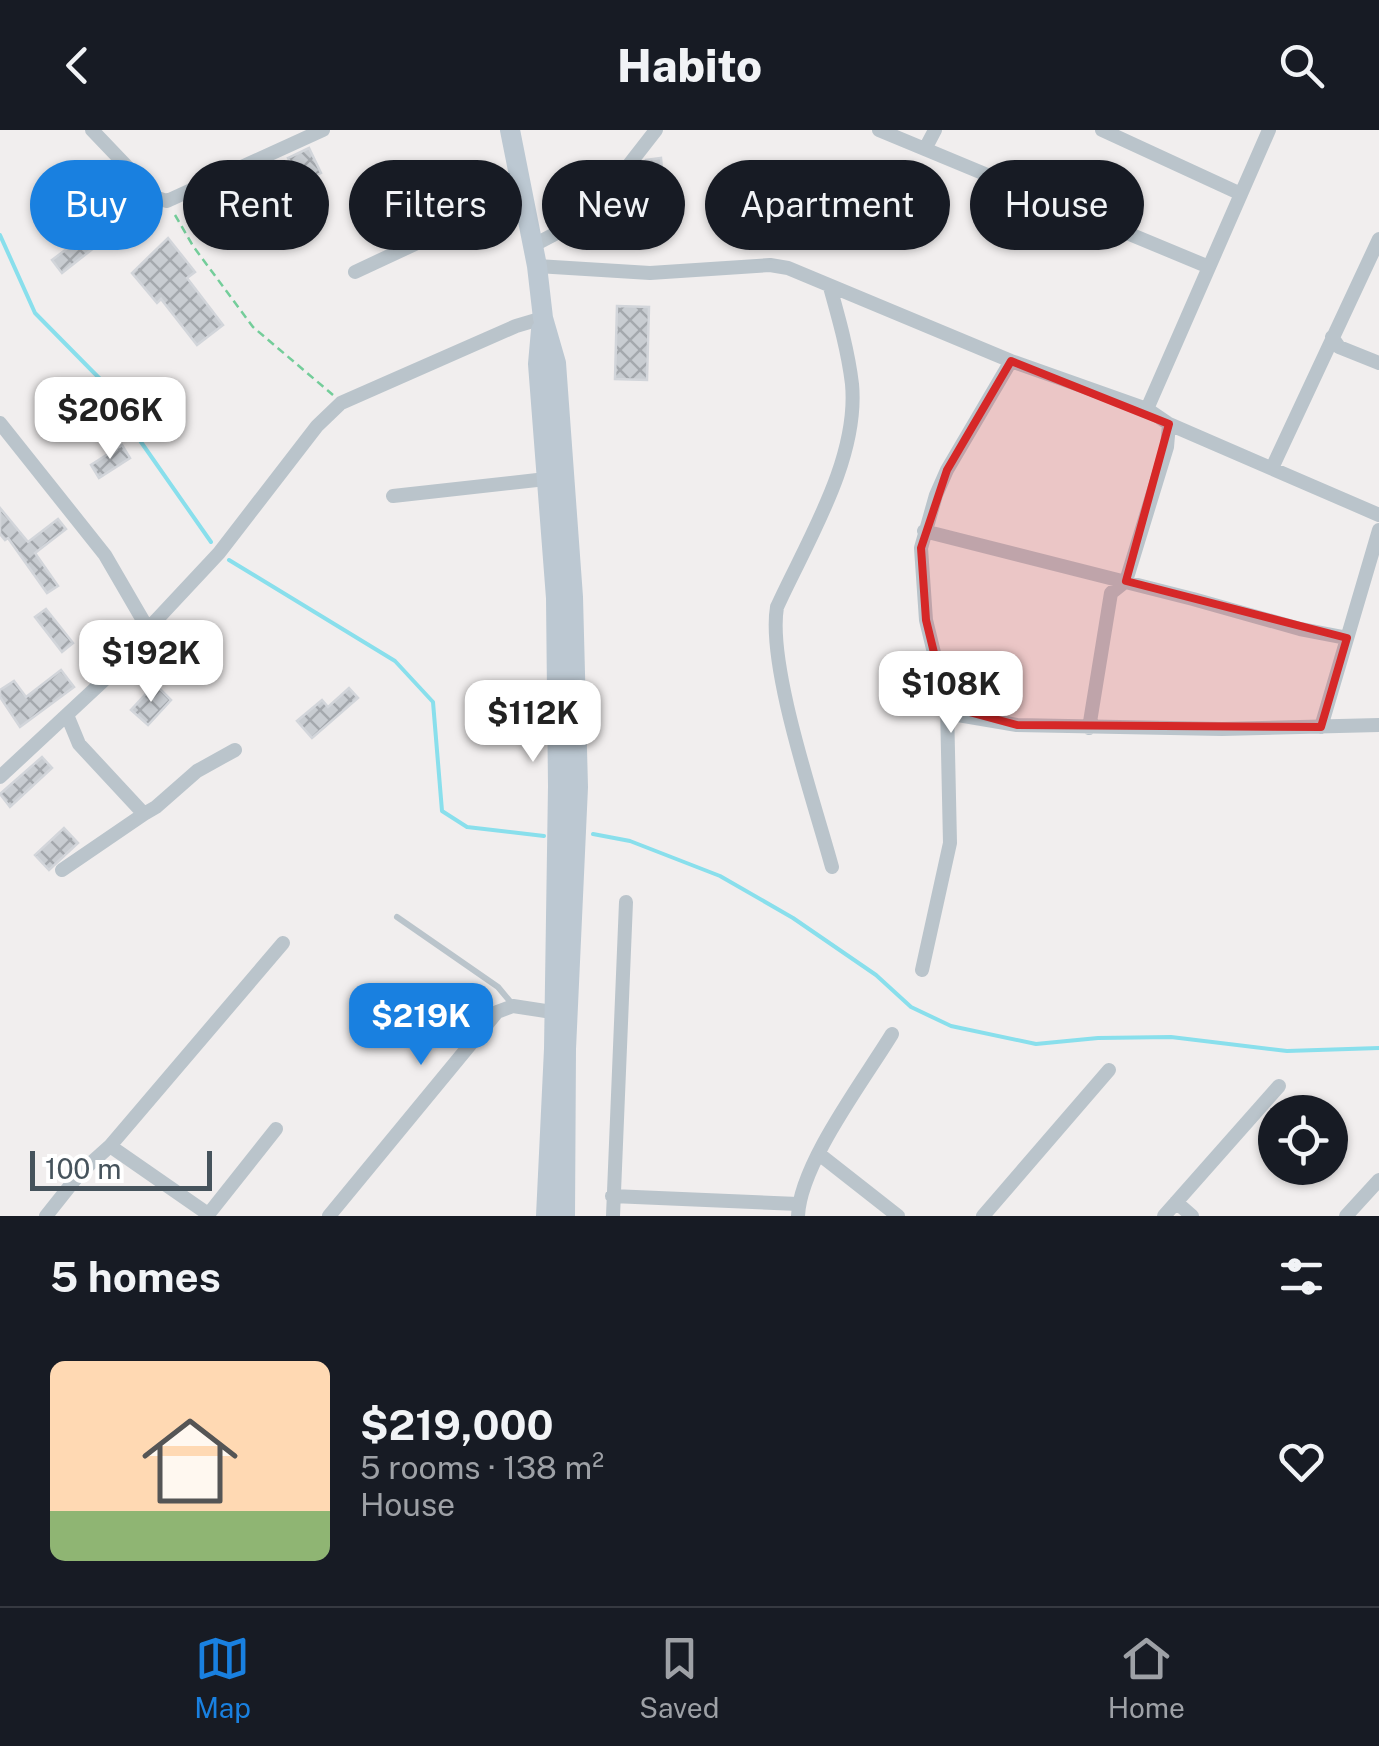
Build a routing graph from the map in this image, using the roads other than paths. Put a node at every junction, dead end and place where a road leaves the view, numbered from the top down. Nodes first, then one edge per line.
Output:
1 (92, 130) edge
2 (322, 130) edge
3 (510, 130) edge
4 (656, 130) edge
5 (879, 130) edge
6 (935, 130) edge
7 (1102, 130) edge
8 (1269, 130) edge
9 (925, 150) junction
10 (516, 160) edge
11 (522, 194) edge
12 (1241, 194) junction
13 (1379, 239) edge
14 (402, 250) edge
15 (534, 256) junction
16 (1209, 267) junction
17 (355, 272) dead end
18 (830, 287) junction
19 (543, 318) junction
20 (1332, 337) junction
21 (1011, 361) junction
22 (1379, 364) edge
23 (1148, 409) junction
24 (0, 423) edge
25 (1169, 424) junction
26 (1272, 468) junction
27 (546, 478) junction
28 (393, 496) dead end
29 (1379, 515) edge
30 (1379, 530) edge
31 (924, 531) junction
32 (1126, 581) junction
33 (148, 629) junction
34 (1347, 638) junction
35 (947, 706) junction
36 (67, 715) junction
37 (1379, 725) edge
38 (1089, 728) junction
39 (1320, 728) junction
40 (235, 750) dead end
41 (1, 773) edge
42 (144, 814) junction
43 (832, 867) dead end
44 (62, 870) dead end
45 (626, 902) dead end
46 (397, 917) dead end
47 (284, 944) dead end
48 (922, 970) dead end
49 (513, 1006) junction
50 (552, 1012) junction
51 (892, 1034) dead end
52 (1108, 1070) dead end
53 (1279, 1086) dead end
54 (276, 1129) dead end
55 (110, 1146) junction
56 (819, 1154) junction
57 (1379, 1180) edge
58 (612, 1196) junction
59 (1176, 1202) junction
60 (798, 1210) edge
61 (207, 1215) edge
62 (46, 1216) edge
63 (329, 1216) edge
64 (546, 1216) edge
65 (565, 1216) edge
66 (612, 1216) edge
67 (898, 1216) edge
68 (983, 1216) edge
69 (1164, 1216) edge
70 (1192, 1216) edge
71 (1346, 1216) edge

1 - 2 street
3 - 10 street
4 - 15 street
5 - 9 street
6 - 9 street
7 - 12 street
8 - 12 street
9 - 16 street
11 - 15 street
12 - 16 street
13 - 20 street
14 - 17 street
15 - 18 street
15 - 19 street
16 - 23 street
18 - 21 street
18 - 43 street
19 - 27 street
19 - 33 street
19 - 65 street
20 - 22 street
20 - 26 street
21 - 23 street
21 - 31 street
23 - 25 street
24 - 33 street
25 - 26 street
25 - 32 street
26 - 29 street
27 - 28 street
27 - 50 street
30 - 34 street
31 - 32 street
31 - 35 street
32 - 34 street
32 - 38 street
33 - 36 street
34 - 39 street
35 - 38 street
35 - 48 street
36 - 41 street
36 - 42 street
37 - 39 street
38 - 39 street
40 - 42 street
42 - 44 street
45 - 58 street
46 - 49 lane
47 - 55 street
49 - 50 street
49 - 63 street
50 - 64 street
51 - 56 street
52 - 68 street
53 - 59 street
54 - 61 street
55 - 61 street
55 - 62 street
56 - 60 street
56 - 67 street
57 - 71 street
58 - 60 street
58 - 66 street
59 - 69 street
59 - 70 street

